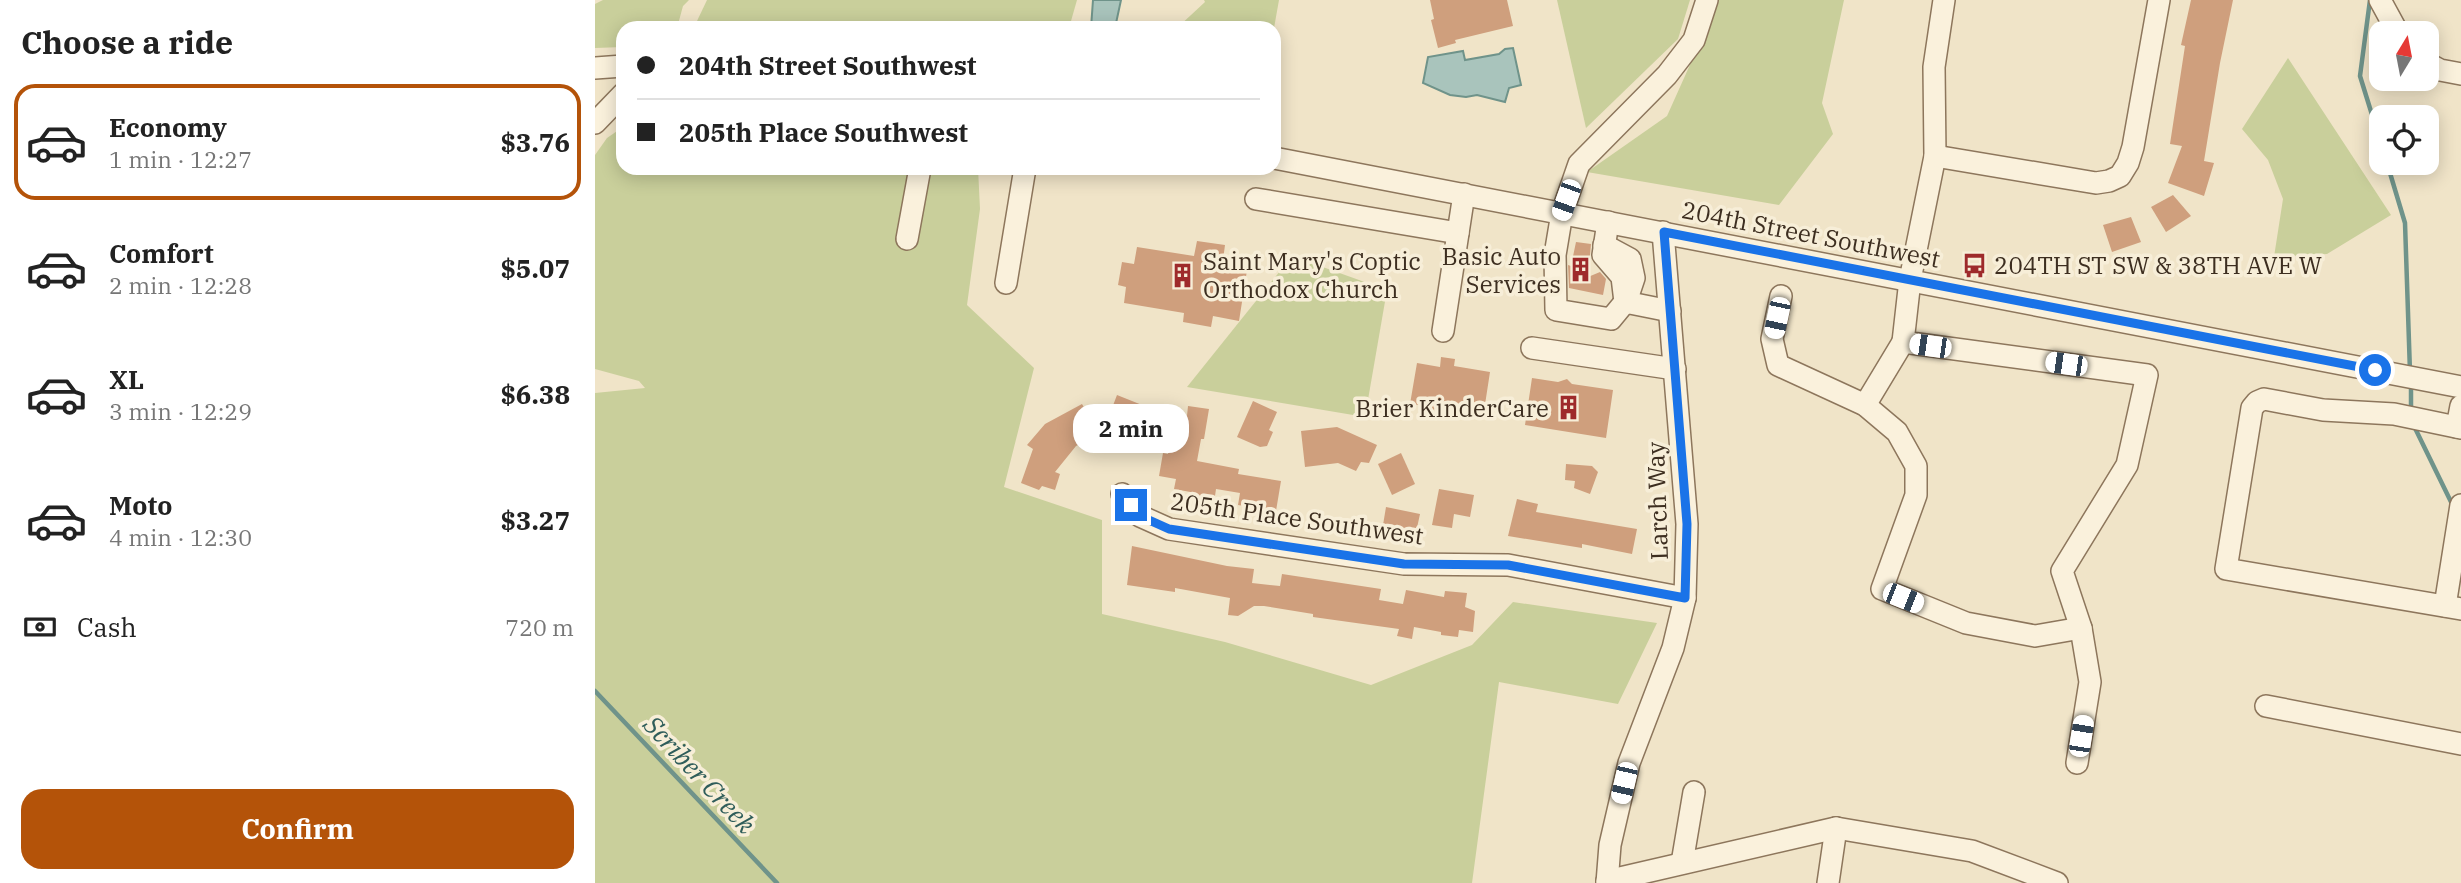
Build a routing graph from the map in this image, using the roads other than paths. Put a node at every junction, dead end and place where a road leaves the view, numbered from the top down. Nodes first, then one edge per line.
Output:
1 (1707, 0) edge
2 (1944, 0) edge
3 (2159, 0) edge
4 (2380, 0) edge
5 (2392, 21) edge
6 (616, 66) edge
7 (595, 68) edge
8 (2439, 69) edge
9 (2461, 74) edge
10 (616, 98) edge
11 (599, 108) edge
12 (1935, 156) junction
13 (1281, 159) edge
14 (919, 175) edge
15 (1024, 175) edge
16 (1464, 194) junction
17 (1256, 199) dead end
18 (1562, 213) junction
19 (1608, 222) junction
20 (1664, 232) junction
21 (1458, 233) junction
22 (907, 239) dead end
23 (1910, 279) junction
24 (1006, 282) dead end
25 (1781, 296) dead end
26 (1625, 302) junction
27 (1670, 311) junction
28 (1443, 331) dead end
29 (1903, 342) junction
30 (1532, 348) dead end
31 (1675, 369) junction
32 (2461, 387) edge
33 (1865, 405) junction
34 (2461, 406) edge
35 (2459, 427) edge
36 (1122, 494) dead end
37 (2461, 505) edge
38 (1685, 598) junction
39 (2453, 608) edge
40 (2081, 628) junction
41 (2266, 706) dead end
42 (2461, 744) edge
43 (2077, 763) dead end
44 (1694, 792) dead end
45 (1836, 828) junction
46 (1682, 863) junction
47 (1607, 882) edge
48 (2051, 882) edge
49 (1828, 883) edge

1 - 18 street
2 - 12 street
3 - 12 street
4 - 5 street
6 - 7 street
8 - 9 street
10 - 11 street
12 - 23 street
13 - 16 street, 204th Street Southwest
14 - 22 street
15 - 24 street
16 - 18 street, 204th Street Southwest
16 - 21 street
17 - 21 street
18 - 19 street, 204th Street Southwest
18 - 26 street
19 - 20 street, 204th Street Southwest
19 - 26 street
20 - 23 street, 204th Street Southwest
20 - 27 street, Larch Way
21 - 28 street
23 - 29 street
23 - 32 street, 204th Street Southwest
25 - 33 street
26 - 27 street
27 - 31 street, Larch Way
29 - 33 street
29 - 40 street
30 - 31 street
31 - 38 street, Larch Way
33 - 40 street
34 - 35 street
35 - 39 street
36 - 38 street, 205th Place Southwest
37 - 39 street
38 - 47 street, Larch Way
40 - 43 street
41 - 42 street
44 - 46 street
45 - 46 street
45 - 48 street
45 - 49 street
46 - 47 street

